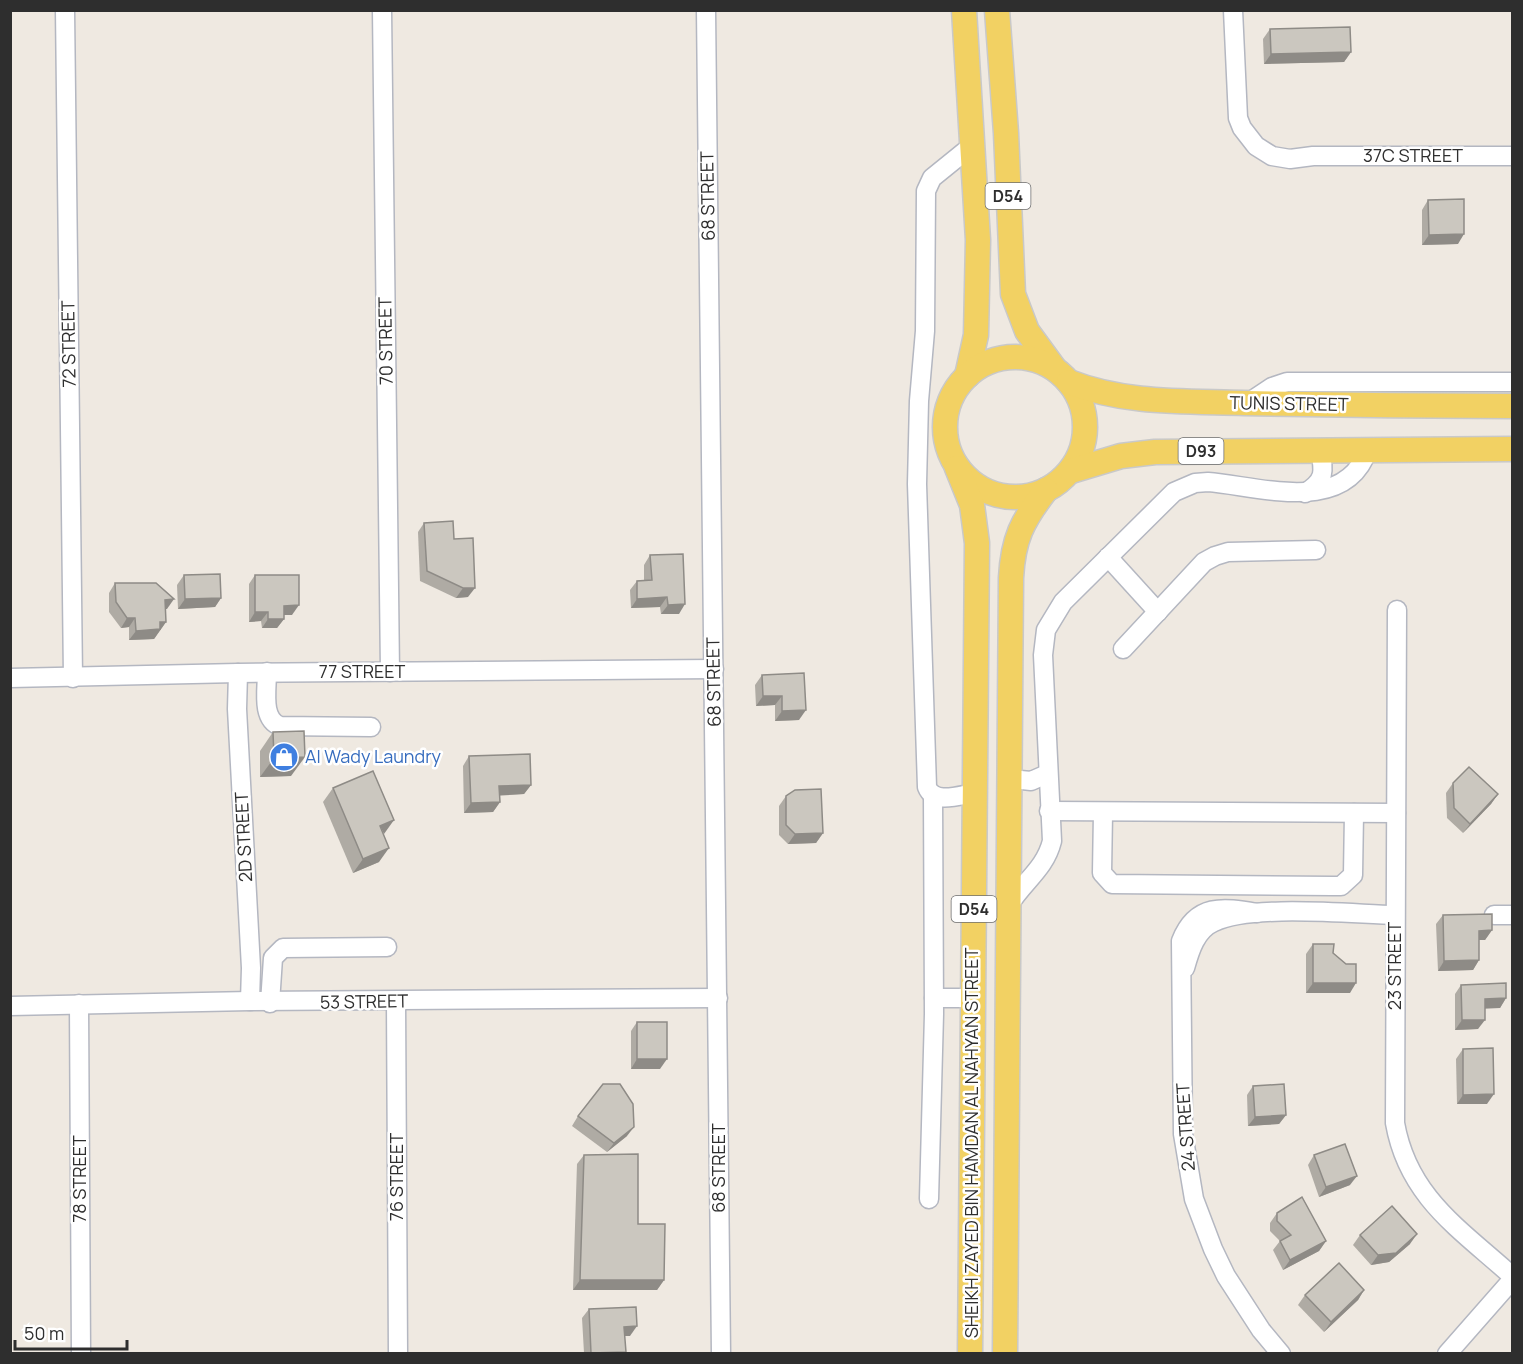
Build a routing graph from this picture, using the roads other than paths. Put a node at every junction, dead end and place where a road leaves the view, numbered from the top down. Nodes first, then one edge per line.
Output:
1 (65, 10) edge
2 (382, 10) edge
3 (706, 10) edge
4 (964, 10) edge
5 (998, 10) edge
6 (1233, 10) edge
7 (974, 144) junction
8 (1512, 156) edge
9 (967, 376) junction
10 (1062, 376) junction
11 (1512, 382) edge
12 (1248, 403) junction
13 (1512, 406) edge
14 (1320, 449) junction
15 (1368, 449) junction
16 (1512, 449) edge
17 (957, 468) junction
18 (1071, 471) junction
19 (1046, 490) junction
20 (1305, 493) junction
21 (1316, 550) dead end
22 (1108, 557) junction
23 (1397, 610) dead end
24 (1158, 612) junction
25 (1123, 649) dead end
26 (714, 669) junction
27 (267, 672) junction
28 (390, 672) junction
29 (238, 673) junction
30 (10, 678) edge
31 (73, 678) junction
32 (371, 727) dead end
33 (1047, 774) junction
34 (1010, 779) junction
35 (975, 793) junction
36 (933, 796) junction
37 (1049, 811) junction
38 (1103, 813) junction
39 (1354, 813) junction
40 (1396, 813) junction
41 (1009, 905) junction
42 (1395, 915) junction
43 (387, 947) dead end
44 (934, 998) junction
45 (973, 998) junction
46 (718, 999) junction
47 (250, 1001) junction
48 (396, 1001) junction
49 (270, 1003) junction
50 (79, 1004) junction
51 (10, 1006) edge
52 (929, 1199) dead end
53 (1512, 1276) edge
54 (1512, 1280) edge
55 (81, 1353) edge
56 (398, 1353) edge
57 (721, 1353) edge
58 (970, 1353) edge
59 (1006, 1353) edge
60 (1281, 1353) edge
61 (1447, 1353) edge

1 - 31 street, 72 STREET
2 - 28 street, 70 STREET
3 - 26 street, 68 STREET
4 - 7 main road, D54
5 - 10 main road, D54
6 - 8 street, 37C STREET
7 - 9 main road, D54
7 - 36 street
9 - 10 main road
9 - 17 main road
10 - 12 main road, TUNIS STREET
10 - 18 main road
11 - 12 street
12 - 13 main road, TUNIS STREET
14 - 15 main road, D93
14 - 18 main road, D93
14 - 20 street
15 - 16 main road, D93
15 - 20 street
17 - 19 main road
17 - 35 main road, SHEIKH ZAYED BIN HAMDAN AL NAHYAN STREET / D54
18 - 19 main road
19 - 34 main road, SHEIKH ZAYED BIN HAMDAN AL NAHYAN STREET / D54
20 - 22 street
21 - 24 street
22 - 24 street
22 - 33 street
23 - 40 street, 23 STREET
24 - 25 street
26 - 28 street, 77 STREET
26 - 46 street, 68 STREET
27 - 28 street, 77 STREET
27 - 29 street, 77 STREET
27 - 32 street
29 - 31 street, 77 STREET
29 - 47 street, 2D STREET
30 - 31 street, 77 STREET
33 - 34 street
33 - 37 street
34 - 41 main road, SHEIKH ZAYED BIN HAMDAN AL NAHYAN STREET / D54
35 - 36 street
35 - 45 main road, SHEIKH ZAYED BIN HAMDAN AL NAHYAN STREET / D54
36 - 44 street
37 - 38 street
37 - 41 street
38 - 39 street
38 - 39 street
39 - 40 street
40 - 42 street, 23 STREET
41 - 59 main road, SHEIKH ZAYED BIN HAMDAN AL NAHYAN STREET / D54
42 - 53 street, 23 STREET
42 - 60 street, 24 STREET
43 - 49 street
44 - 45 street
44 - 52 street
45 - 58 main road, SHEIKH ZAYED BIN HAMDAN AL NAHYAN STREET / D54
46 - 48 street, 53 STREET
46 - 57 street, 68 STREET
47 - 49 street, 53 STREET
47 - 50 street, 53 STREET
48 - 49 street, 53 STREET
48 - 56 street, 76 STREET
50 - 51 street, 53 STREET
50 - 55 street, 78 STREET
54 - 61 street

